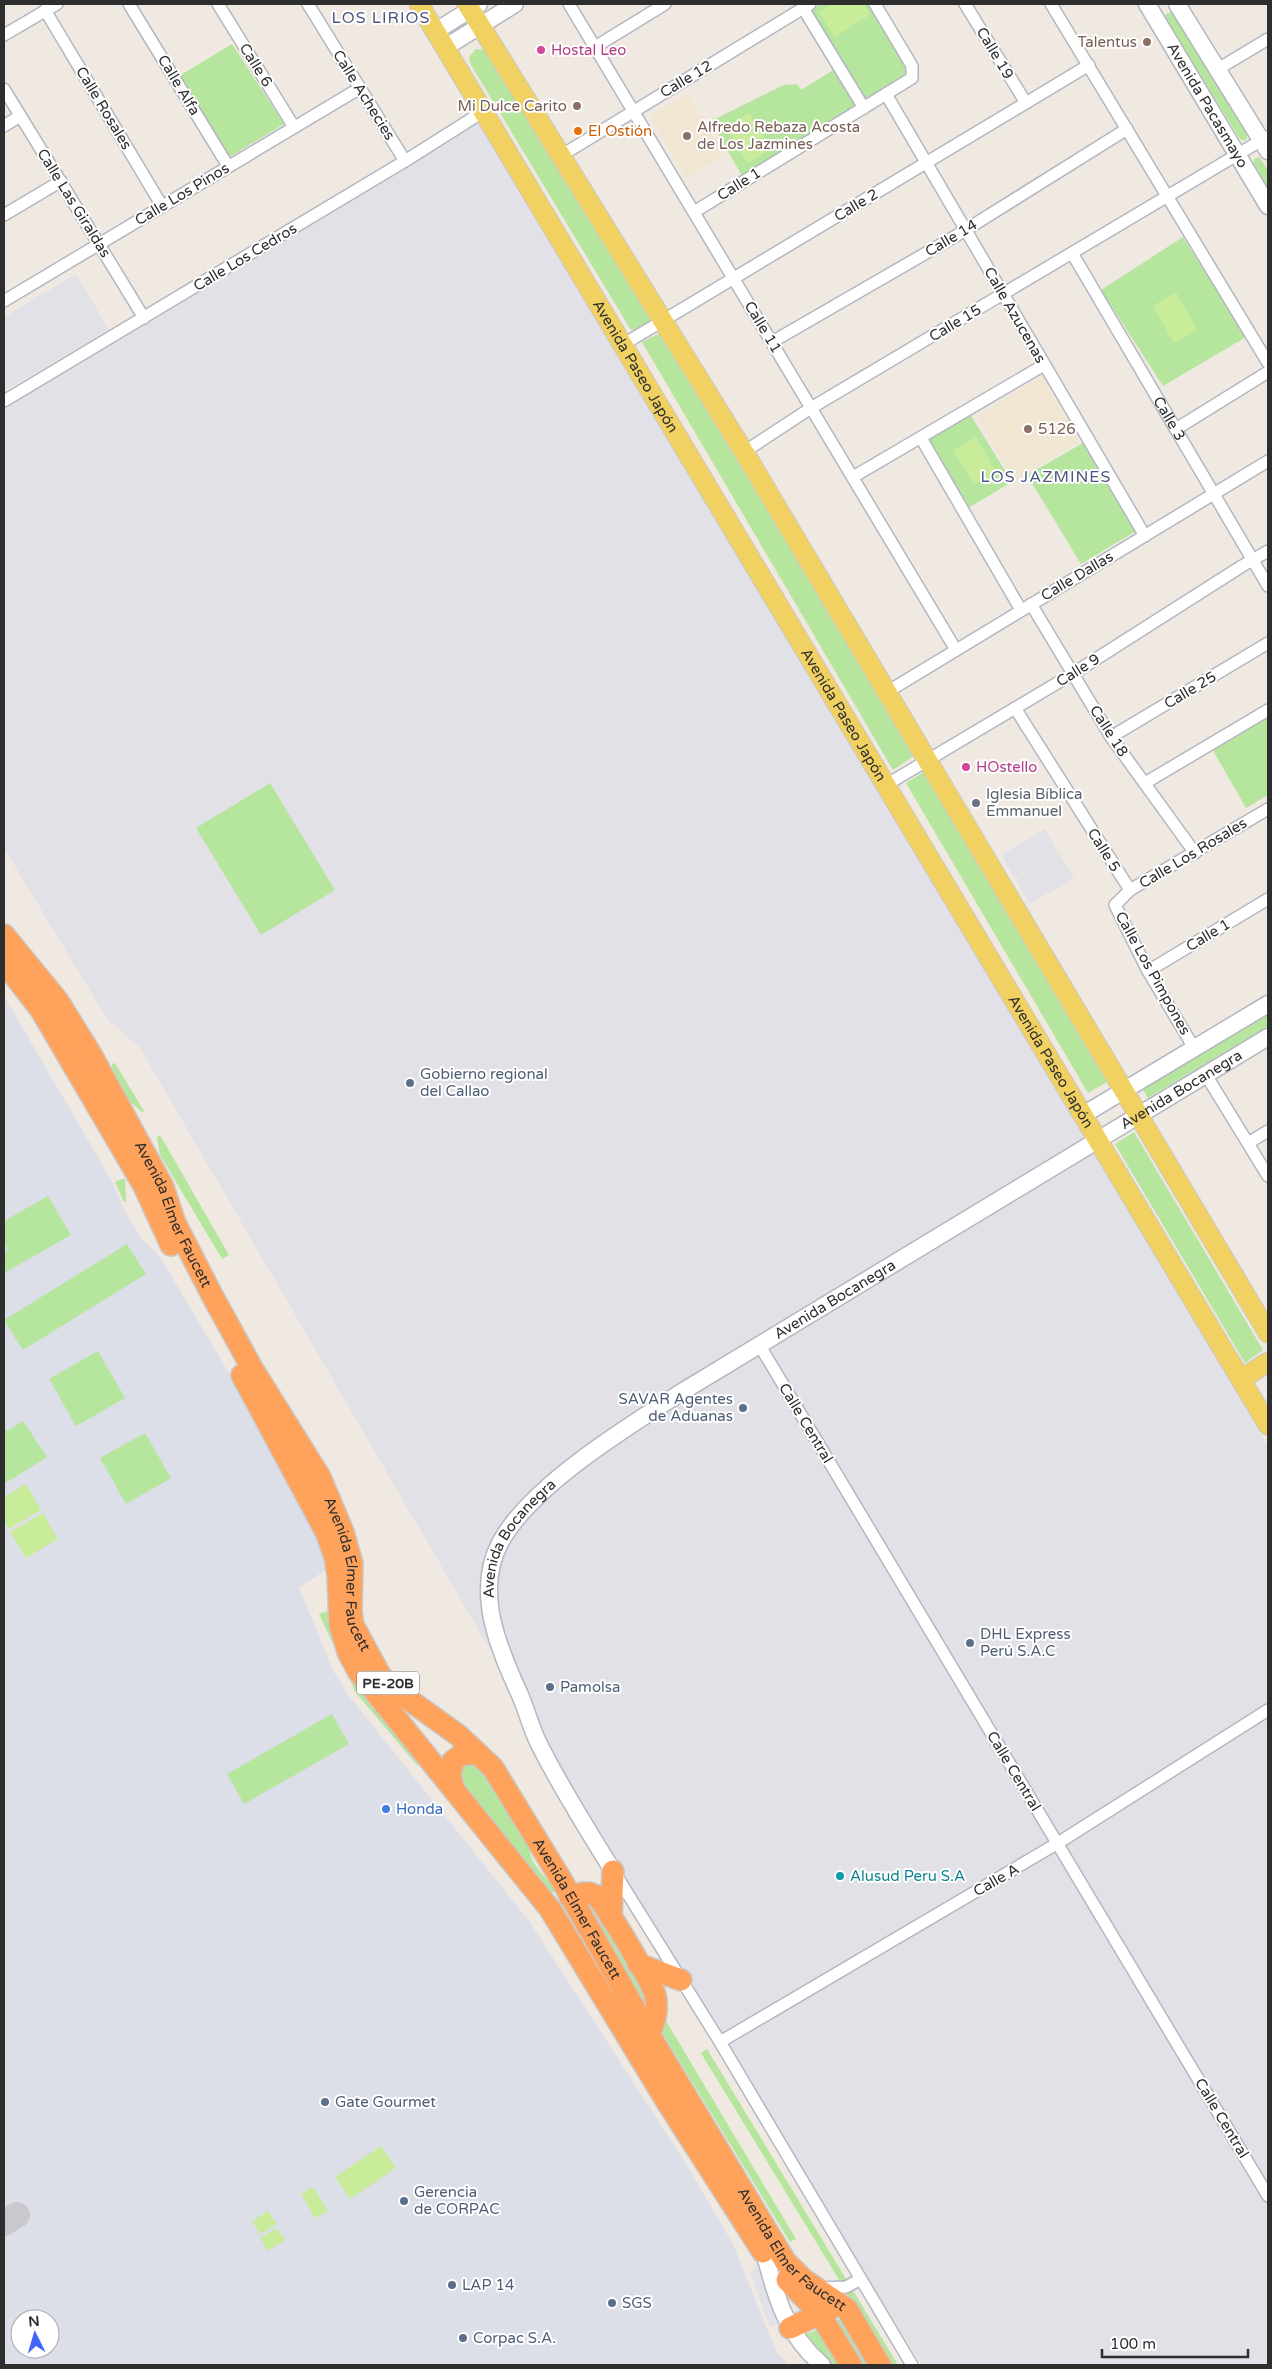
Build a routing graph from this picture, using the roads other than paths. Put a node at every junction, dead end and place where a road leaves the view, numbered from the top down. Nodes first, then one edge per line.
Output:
1 (57, 4) edge
2 (129, 4) edge
3 (218, 4) edge
4 (308, 4) edge
5 (419, 4) edge
6 (515, 4) edge
7 (568, 4) edge
8 (665, 4) edge
9 (874, 4) edge
10 (965, 4) edge
11 (1051, 4) edge
12 (1176, 4) edge
13 (472, 6) edge
14 (807, 6) edge
15 (45, 10) junction
16 (1150, 10) edge
17 (481, 26) junction
18 (4, 35) edge
19 (441, 39) junction
20 (1268, 39) edge
21 (596, 47) junction
22 (1088, 66) junction
23 (1218, 69) junction
24 (360, 88) junction
25 (4, 89) edge
26 (886, 94) junction
27 (1026, 103) junction
28 (864, 108) junction
29 (484, 111) junction
30 (634, 111) junction
31 (20, 116) junction
32 (4, 126) edge
33 (294, 127) junction
34 (1127, 129) junction
35 (1266, 142) edge
36 (1237, 154) junction
37 (562, 155) junction
38 (405, 161) junction
39 (926, 163) junction
40 (228, 166) junction
41 (61, 182) junction
42 (1167, 196) junction
43 (162, 206) junction
44 (1268, 206) edge
45 (694, 212) junction
46 (4, 215) edge
47 (965, 229) junction
48 (99, 244) junction
49 (1072, 253) junction
50 (734, 278) junction
51 (1003, 294) junction
52 (4, 301) edge
53 (144, 318) junction
54 (663, 320) junction
55 (772, 342) junction
56 (624, 344) junction
57 (1268, 363) edge
58 (1044, 365) junction
59 (1268, 372) edge
60 (4, 401) edge
61 (812, 408) junction
62 (1176, 429) junction
63 (921, 438) junction
64 (744, 452) junction
65 (1268, 461) edge
66 (853, 477) junction
67 (1214, 494) junction
68 (1145, 536) junction
69 (1268, 551) edge
70 (1254, 559) junction
71 (1268, 586) edge
72 (1026, 607) junction
73 (1268, 643) edge
74 (956, 650) junction
75 (1074, 673) junction
76 (887, 692) junction
77 (1015, 708) junction
78 (1268, 710) edge
79 (1111, 737) junction
80 (927, 760) junction
81 (1145, 783) junction
82 (886, 785) junction
83 (1268, 809) edge
84 (1195, 853) junction
85 (1130, 890) junction
86 (1119, 899) joint
87 (1268, 899) edge
88 (4, 935) edge
89 (4, 962) edge
90 (1148, 972) junction
91 (1268, 1004) edge
92 (1268, 1037) edge
93 (1194, 1048) junction
94 (1206, 1075) junction
95 (1124, 1090) junction
96 (1082, 1115) junction
97 (1138, 1116) junction
98 (1268, 1131) edge
99 (1098, 1141) junction
100 (1248, 1143) junction
101 (1268, 1176) edge
102 (1266, 1323) edge
103 (760, 1346) junction
104 (1268, 1362) edge
105 (1241, 1379) junction
106 (1268, 1425) edge
107 (494, 1630) joint
108 (1268, 1710) edge
109 (477, 1753) junction
110 (454, 1790) junction
111 (1058, 1843) junction
112 (613, 1871) junction
113 (570, 1897) junction
114 (611, 1918) junction
115 (638, 1964) junction
116 (681, 1980) junction
117 (643, 2042) junction
118 (720, 2042) junction
119 (1268, 2196) edge
120 (771, 2252) junction
121 (859, 2280) junction
122 (817, 2288) junction
123 (847, 2309) junction
124 (819, 2313) junction
125 (790, 2328) junction
126 (822, 2365) edge
127 (851, 2365) edge
128 (880, 2365) edge
129 (912, 2365) edge

1 - 15 street
2 - 40 street, Calle Alfa
3 - 33 street, Calle 6
4 - 24 street, Calle Achecies
5 - 19 main road, Avenida Paseo Japón
6 - 17 street
7 - 21 street, Calle 11
8 - 21 street
9 - 26 street, Calle 1
10 - 27 street, Calle 19
11 - 22 street
12 - 16 street
12 - 23 street, Avenida Pacasmayo
13 - 17 main road
13 - 19 street
14 - 28 street
14 - 30 street, Calle 12
15 - 18 street
15 - 43 street, Calle Rosales
16 - 36 street, Avenida Pacasmayo
17 - 19 street
17 - 37 main road
19 - 29 main road, Avenida Paseo Japón
20 - 23 street
21 - 30 street, Calle 11
22 - 27 street, Calle 2
22 - 34 street
23 - 35 street, Avenida Pacasmayo
24 - 33 street, Calle Los Pinos
24 - 38 street, Calle Achecies
25 - 31 street, Calle Las Giraldas
26 - 28 street, Calle 1
26 - 39 street, Calle Azucenas
27 - 39 street, Calle 2
28 - 45 street, Calle 1
29 - 38 street, Calle Los Cedros
29 - 56 main road, Avenida Paseo Japón
30 - 37 street, Calle 12
30 - 45 street, Calle 11
31 - 32 street
31 - 41 street, Calle Las Giraldas
33 - 40 street, Calle Los Pinos
34 - 42 street
34 - 47 street, Calle 14
35 - 36 street, Calle 15
36 - 42 street, Calle 15
36 - 44 street, Avenida Pacasmayo
37 - 54 main road
38 - 53 street, Calle Los Cedros
39 - 47 street, Calle Azucenas
39 - 50 street, Calle 2
40 - 43 street, Calle Los Pinos
41 - 46 street
41 - 48 street, Calle Las Giraldas
42 - 49 street, Calle 15
42 - 57 street
43 - 48 street, Calle Los Pinos
45 - 50 street, Calle 11
47 - 51 street, Calle Azucenas
47 - 55 street, Calle 14
48 - 52 street, Calle Los Pinos
48 - 53 street, Calle Las Giraldas
49 - 51 street, Calle 15
49 - 62 street, Calle 3
50 - 54 street, Calle 2
50 - 55 street, Calle 11
51 - 58 street, Calle Azucenas
51 - 61 street, Calle 15
53 - 60 street, Calle Los Cedros
54 - 56 street, Calle 2
54 - 64 main road
55 - 61 street, Calle 11
56 - 82 main road, Avenida Paseo Japón
58 - 63 street
58 - 68 street, Calle Azucenas
59 - 62 street
61 - 64 street, Calle 15
61 - 66 street, Calle 11
62 - 67 street, Calle 3
63 - 66 street
63 - 72 street, Calle 18
64 - 76 main road
65 - 67 street, Calle Dallas
66 - 74 street, Calle 11
67 - 68 street, Calle Dallas
67 - 70 street, Calle 3
68 - 72 street, Calle Dallas
69 - 70 street, Calle 9
70 - 71 street, Calle 3
70 - 75 street, Calle 9
72 - 74 street, Calle Dallas
72 - 75 street, Calle 18
73 - 79 street, Calle 25
74 - 76 street, Calle Dallas
75 - 77 street, Calle 9
75 - 79 street, Calle 18
76 - 80 main road
77 - 80 street, Calle 9
77 - 85 street, Calle 5
78 - 81 street
79 - 81 street, Calle 18
80 - 82 street, Calle 9
80 - 95 main road
81 - 84 street, Calle 18
82 - 96 main road, Avenida Paseo Japón
83 - 84 street, Calle Los Rosales
84 - 85 street, Calle Los Rosales
85 - 86 street, Calle Los Rosales
86 - 90 street, Calle Los Pimpones
87 - 90 street, Calle 1
88 - 109 highway, Avenida Elmer Faucett / PE-20B
89 - 110 highway, Avenida Elmer Faucett / PE-20B
90 - 93 street, Calle Los Pimpones
91 - 93 street, Avenida Bocanegra
92 - 94 street, Avenida Bocanegra
93 - 95 street, Avenida Bocanegra
94 - 97 street, Avenida Bocanegra
94 - 100 street
95 - 96 street, Avenida Bocanegra
95 - 97 main road
96 - 99 main road, Avenida Paseo Japón
97 - 99 street, Avenida Bocanegra
97 - 102 main road
98 - 100 street
99 - 103 street, Avenida Bocanegra
99 - 105 main road, Avenida Paseo Japón
100 - 101 street
103 - 107 street, Avenida Bocanegra
103 - 111 street, Calle Central
104 - 105 main road
105 - 106 main road, Avenida Paseo Japón
107 - 112 street, Avenida Elmer Faucett
108 - 111 street, Calle A
109 - 110 highway
109 - 113 highway, Avenida Elmer Faucett / PE-20B
110 - 117 highway, Avenida Elmer Faucett / PE-20B
111 - 118 street, Calle A
111 - 119 street, Calle Central
112 - 114 highway
112 - 116 street, Avenida Elmer Faucett
113 - 114 highway
113 - 117 highway, Avenida Elmer Faucett / PE-20B
114 - 115 highway
115 - 116 highway
115 - 117 highway
116 - 118 street, Avenida Elmer Faucett
117 - 120 highway, Avenida Elmer Faucett / PE-20B
118 - 121 street, Avenida Elmer Faucett
120 - 122 highway, Avenida Elmer Faucett / PE-20B
120 - 124 highway, Avenida Elmer Faucett / PE-20B
120 - 125 street, Avenida Elmer Faucett
121 - 122 street
121 - 129 street, Avenida Elmer Faucett
122 - 123 highway, Avenida Elmer Faucett / PE-20B
123 - 124 highway
123 - 128 highway, Avenida Elmer Faucett / PE-20B
124 - 125 highway
124 - 127 highway, Avenida Elmer Faucett / PE-20B
125 - 126 street, Avenida Elmer Faucett

